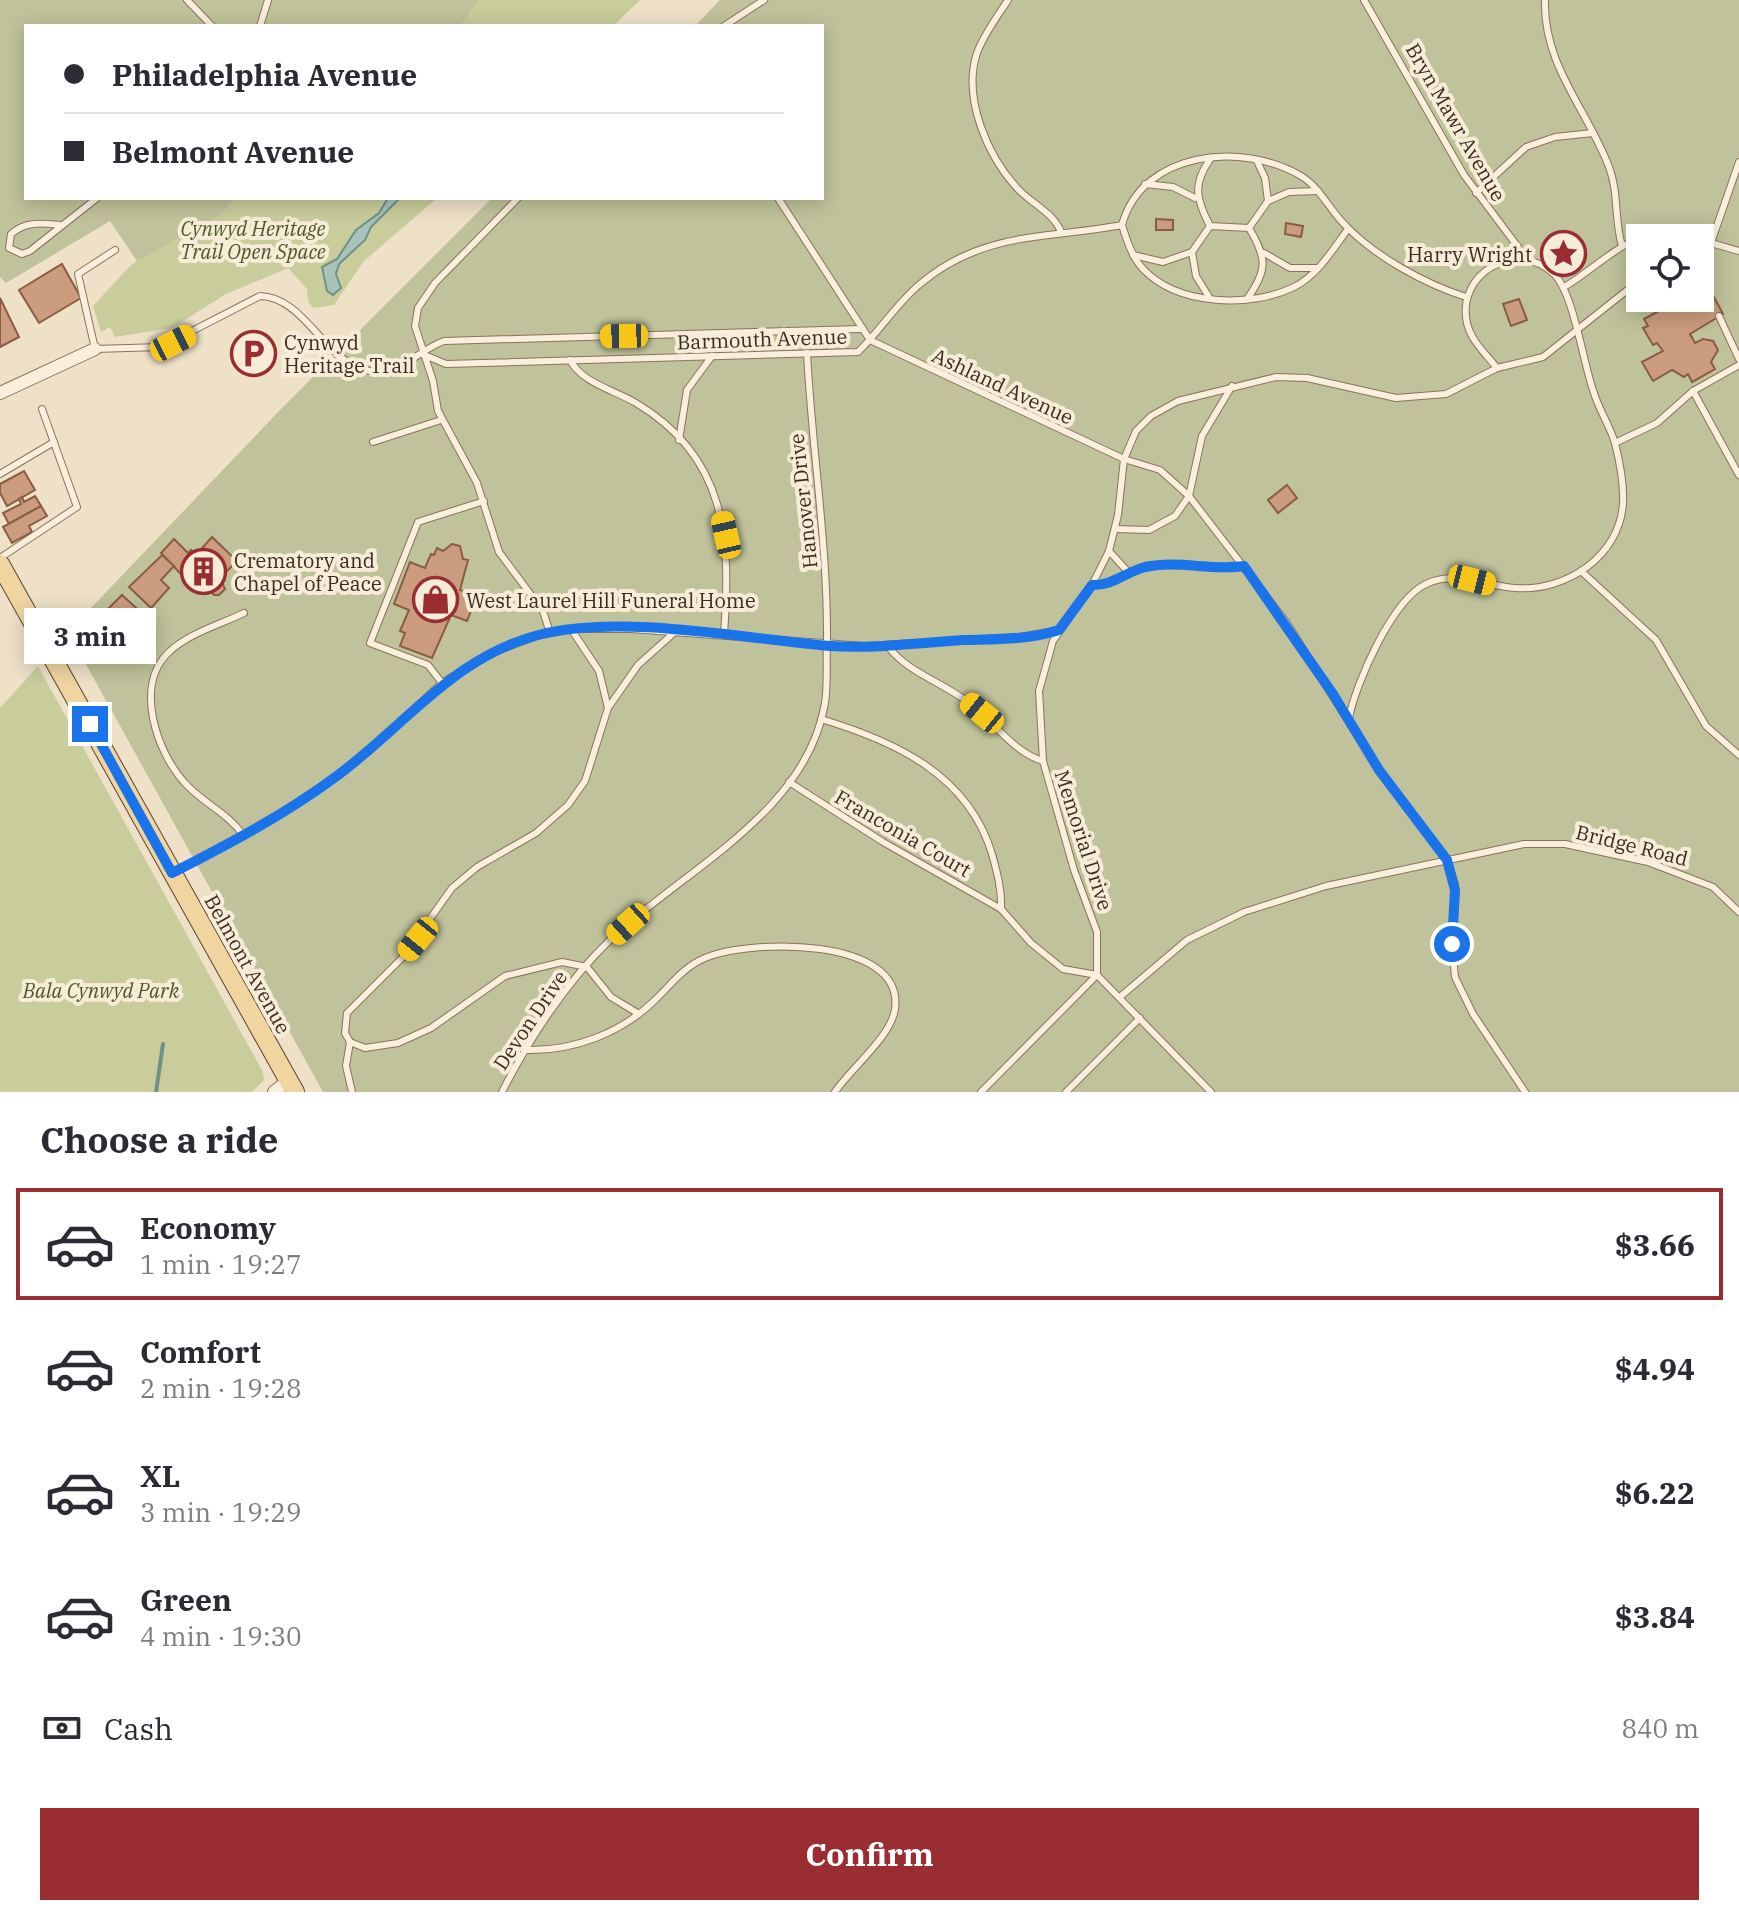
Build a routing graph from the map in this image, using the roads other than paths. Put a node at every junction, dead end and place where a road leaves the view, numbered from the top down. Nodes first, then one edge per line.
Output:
1 (187, 0) edge
2 (268, 0) edge
3 (764, 0) edge
4 (1008, 0) edge
5 (1364, 0) edge
6 (1545, 0) edge
7 (210, 24) edge
8 (261, 24) edge
9 (727, 24) edge
10 (1593, 133) junction
11 (1211, 158) junction
12 (1257, 161) junction
13 (1739, 162) edge
14 (1145, 184) junction
15 (1318, 191) junction
16 (1476, 193) junction
17 (1195, 198) junction
18 (94, 200) edge
19 (516, 200) edge
20 (779, 200) edge
21 (1268, 201) junction
22 (60, 225) junction
23 (1122, 225) junction
24 (1210, 226) junction
25 (1249, 228) junction
26 (1348, 229) junction
27 (1061, 232) junction
28 (1714, 234) edge
29 (1626, 243) edge
30 (1714, 244) edge
31 (1622, 246) junction
32 (115, 250) dead end
33 (1739, 251) edge
34 (1192, 252) junction
35 (1264, 253) junction
36 (1133, 255) junction
37 (1521, 259) junction
38 (1318, 268) junction
39 (1564, 287) junction
40 (1626, 291) edge
41 (1466, 297) junction
42 (1209, 298) junction
43 (1247, 299) junction
44 (1719, 316) dead end
45 (860, 329) junction
46 (1575, 330) junction
47 (870, 340) junction
48 (95, 349) junction
49 (807, 353) junction
50 (422, 354) junction
51 (712, 356) junction
52 (570, 360) junction
53 (1739, 362) edge
54 (1497, 368) junction
55 (1232, 386) junction
56 (1693, 391) junction
57 (0, 393) edge
58 (42, 409) dead end
59 (441, 420) junction
60 (679, 440) junction
61 (54, 442) junction
62 (373, 442) dead end
63 (1615, 443) junction
64 (1124, 459) junction
65 (0, 474) edge
66 (1739, 475) edge
67 (1189, 496) junction
68 (484, 501) junction
69 (1116, 529) junction
70 (1109, 551) junction
71 (0, 561) edge
72 (1244, 566) junction
73 (1581, 571) junction
74 (1129, 573) junction
75 (1092, 585) junction
76 (244, 613) dead end
77 (571, 629) junction
78 (1059, 630) junction
79 (676, 631) junction
80 (550, 633) junction
81 (724, 634) junction
82 (827, 645) junction
83 (887, 645) junction
84 (442, 683) junction
85 (608, 708) junction
86 (821, 719) junction
87 (1348, 719) junction
88 (1739, 755) edge
89 (1043, 761) junction
90 (789, 782) junction
91 (243, 835) junction
92 (1447, 860) junction
93 (172, 873) junction
94 (1001, 909) junction
95 (1739, 912) edge
96 (587, 967) junction
97 (1097, 975) junction
98 (1121, 996) junction
99 (639, 1014) junction
100 (1140, 1018) junction
101 (350, 1042) junction
102 (527, 1050) junction
103 (286, 1088) edge
104 (352, 1092) edge
105 (502, 1092) edge
106 (835, 1092) edge
107 (981, 1092) edge
108 (1066, 1092) edge
109 (1211, 1092) edge
110 (1525, 1092) edge

1 - 7 lane
2 - 8 lane
3 - 9 lane
4 - 27 lane
5 - 16 lane, Bryn Mawr Avenue
6 - 10 lane
10 - 16 lane
10 - 31 lane
11 - 12 lane
11 - 14 lane
11 - 17 lane
12 - 15 lane
12 - 21 lane
13 - 28 lane
14 - 17 lane
14 - 23 lane
15 - 21 lane
15 - 26 lane
16 - 37 lane, Bryn Mawr Avenue
17 - 24 lane
18 - 22 lane
19 - 50 lane
20 - 45 lane
21 - 25 lane
22 - 22 lane
23 - 27 lane
23 - 36 lane
24 - 25 lane
24 - 34 lane
25 - 35 lane
26 - 38 lane
26 - 41 lane
27 - 47 lane
29 - 31 lane
30 - 33 lane
31 - 39 lane
32 - 48 lane
34 - 36 lane
34 - 42 lane
35 - 38 lane
35 - 43 lane
36 - 42 lane
37 - 39 lane
37 - 41 lane
38 - 43 lane
39 - 46 lane
40 - 46 lane, Memorial Drive
41 - 54 lane
42 - 43 lane
44 - 53 lane
45 - 47 lane
45 - 50 lane, Barmouth Avenue
46 - 54 lane, Memorial Drive
46 - 63 lane
47 - 49 lane, Barmouth Avenue
47 - 64 lane, Ashland Avenue
48 - 50 lane
48 - 57 street
49 - 51 lane, Barmouth Avenue
49 - 82 lane, Hanover Drive
50 - 52 lane, Barmouth Avenue
50 - 59 lane
51 - 52 lane, Barmouth Avenue
51 - 60 lane
52 - 60 lane
53 - 56 lane
54 - 55 lane, Memorial Drive
55 - 64 lane, Memorial Drive
55 - 67 lane
56 - 63 lane
56 - 66 lane
58 - 61 lane
59 - 62 lane
59 - 68 lane
60 - 81 lane
61 - 65 lane
61 - 71 lane
63 - 73 lane
64 - 67 lane, Ashland Avenue
64 - 69 lane, Memorial Drive
67 - 69 lane
67 - 72 lane, Ashland Avenue
68 - 80 lane
68 - 84 lane
69 - 70 lane, Memorial Drive
70 - 74 lane
70 - 75 lane, Memorial Drive
71 - 93 main road, Belmont Avenue
72 - 74 lane
72 - 87 lane, Ashland Avenue
73 - 87 lane
73 - 88 lane
74 - 75 lane
75 - 78 lane, Memorial Drive
76 - 91 lane
77 - 79 lane
77 - 80 lane
77 - 85 lane
78 - 83 lane
78 - 89 lane, Memorial Drive
79 - 81 lane
79 - 85 lane
80 - 84 lane
81 - 82 lane
82 - 83 lane
82 - 86 lane, Hanover Drive
83 - 89 lane
84 - 91 lane
85 - 101 lane
86 - 90 lane, Hanover Drive
86 - 94 lane, Franconia Court
87 - 92 lane
89 - 97 lane, Memorial Drive
90 - 94 lane, Franconia Court
90 - 96 lane, Devon Drive
91 - 93 lane
92 - 95 lane, Bridge Road
92 - 98 lane, Bridge Road
92 - 110 lane
93 - 103 main road, Belmont Avenue
94 - 97 lane, Franconia Court
96 - 99 lane
96 - 101 lane
96 - 102 lane, Devon Drive
97 - 98 lane
97 - 107 lane
98 - 100 lane
99 - 102 lane
99 - 106 lane
100 - 108 lane
100 - 109 lane
101 - 104 lane
102 - 105 lane, Devon Drive

